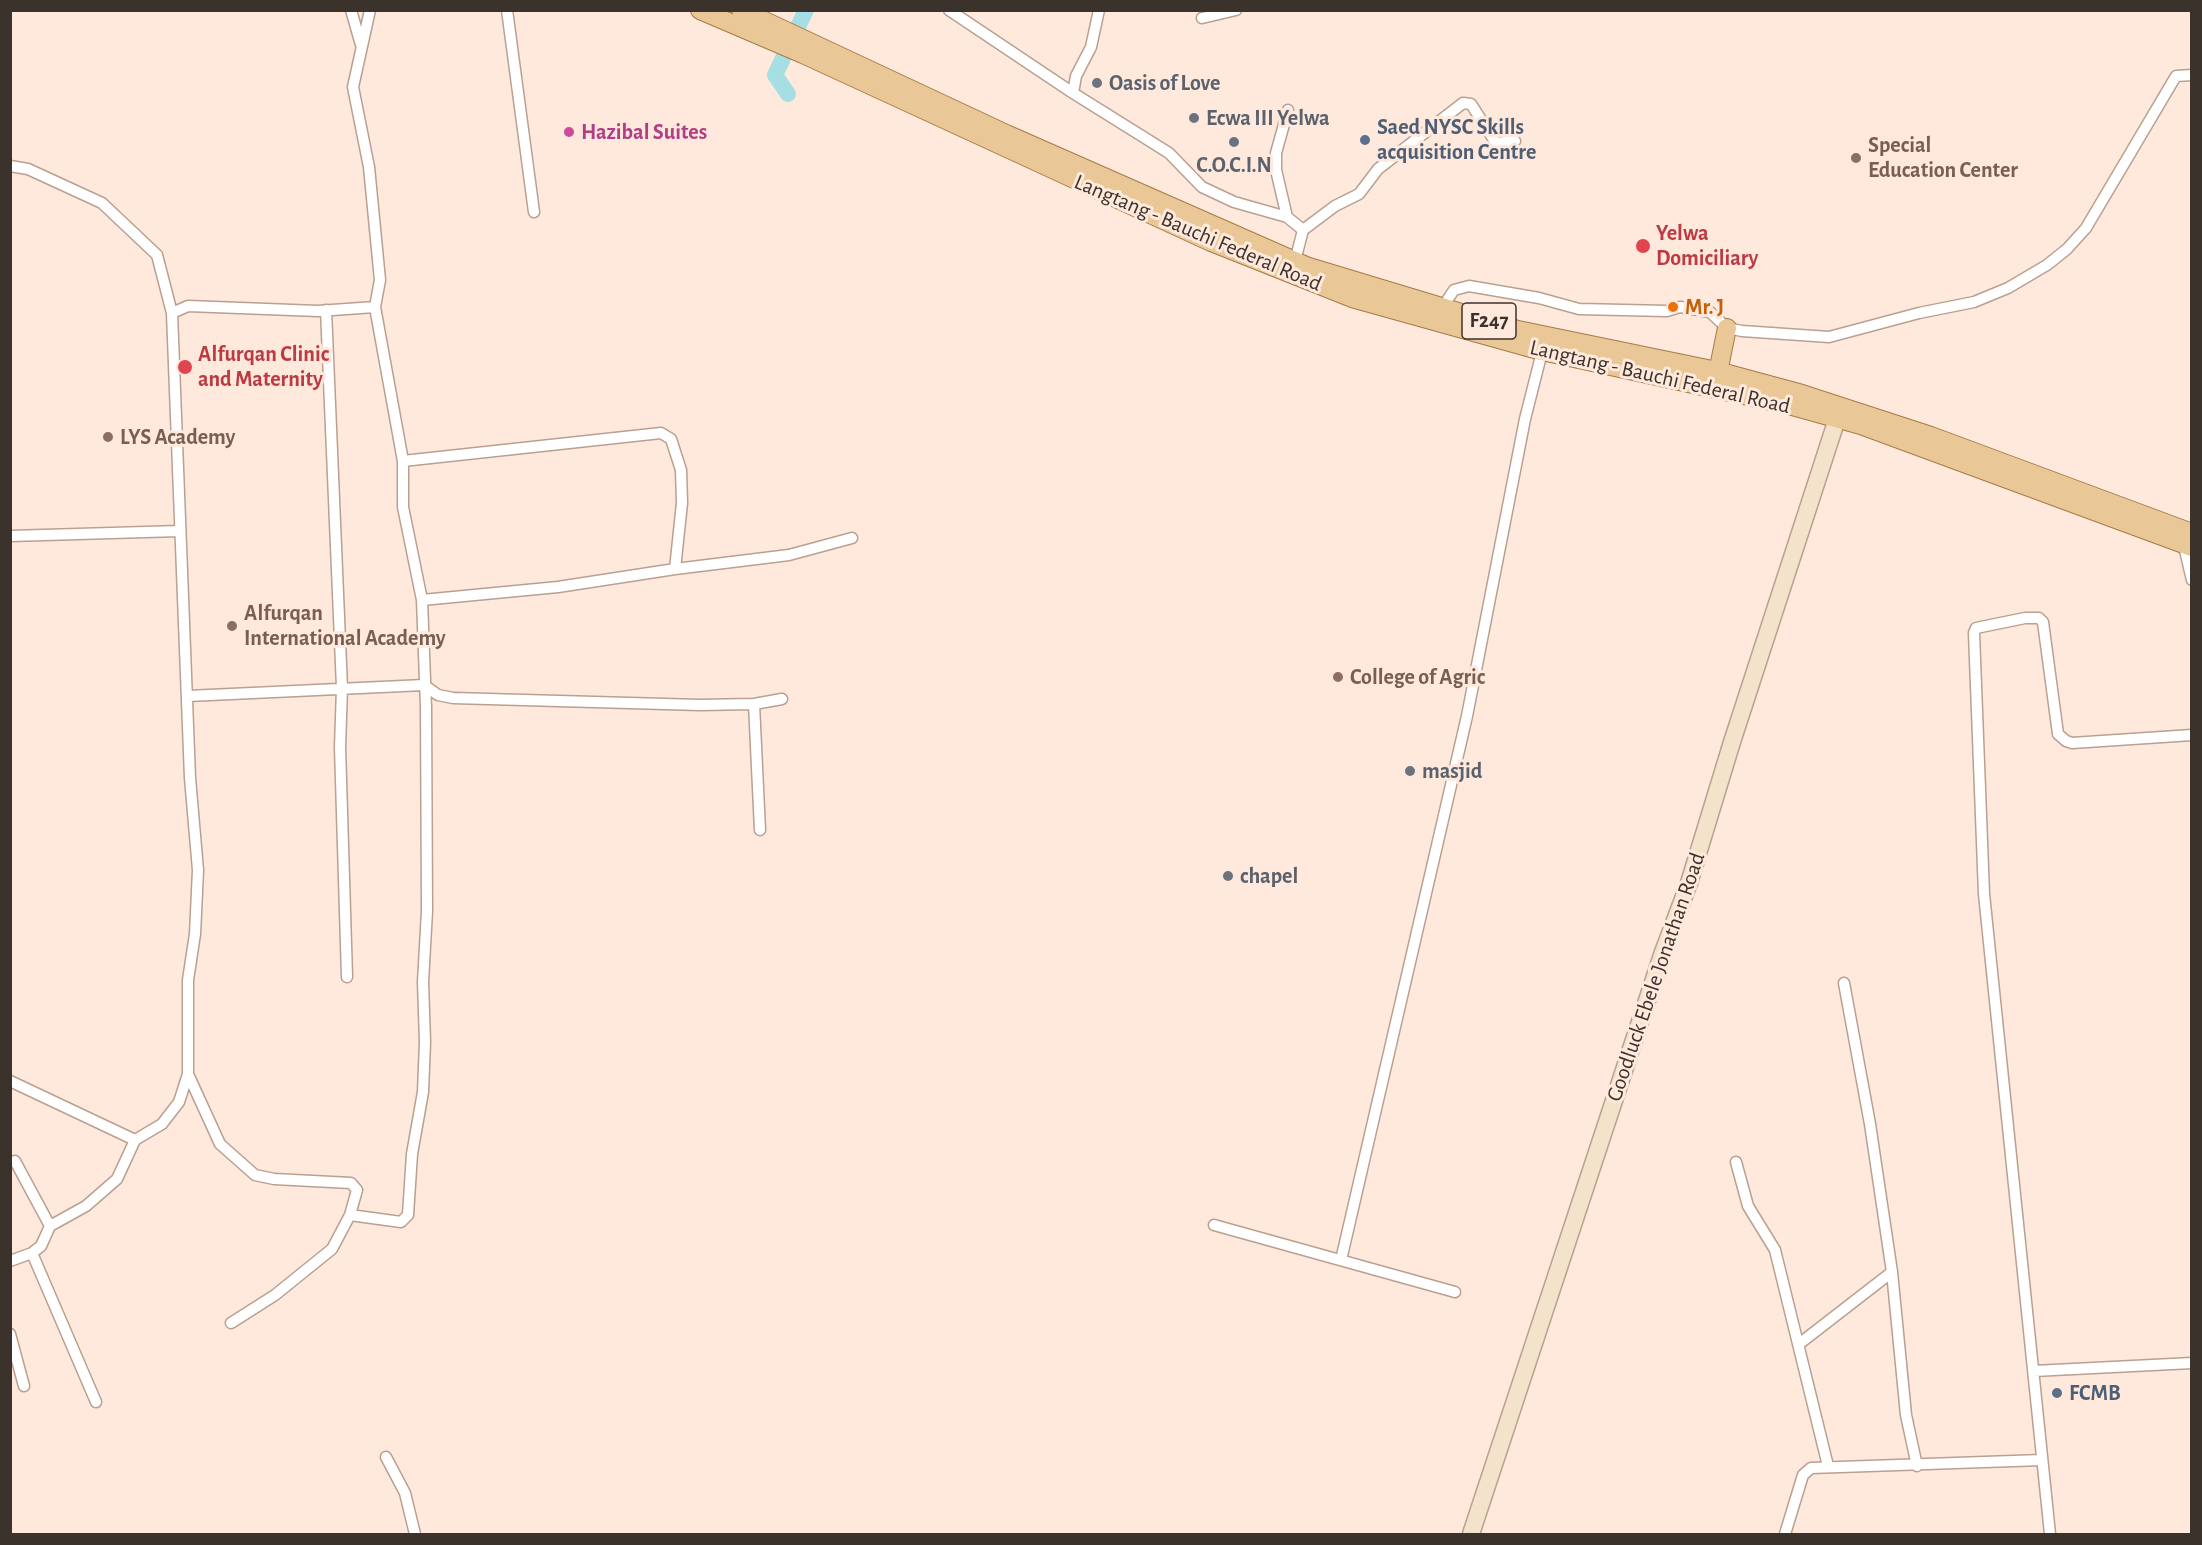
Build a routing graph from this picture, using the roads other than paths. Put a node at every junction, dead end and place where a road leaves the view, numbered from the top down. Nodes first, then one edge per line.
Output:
1 (351, 10) edge
2 (370, 10) edge
3 (507, 10) edge
4 (700, 10) edge
5 (741, 10) edge
6 (949, 10) edge
7 (1099, 10) edge
8 (1236, 10) edge
9 (1202, 18) dead end
10 (782, 37) junction
11 (362, 47) junction
12 (807, 48) junction
13 (2192, 75) edge
14 (1073, 93) junction
15 (1288, 110) dead end
16 (1515, 141) dead end
17 (10, 166) edge
18 (534, 212) dead end
19 (1287, 217) junction
20 (1303, 230) junction
21 (1295, 261) junction
22 (375, 307) junction
23 (1442, 308) junction
24 (326, 310) junction
25 (172, 313) junction
26 (1727, 328) junction
27 (1544, 343) junction
28 (1716, 380) junction
29 (1837, 419) junction
30 (403, 461) junction
31 (179, 531) junction
32 (10, 536) edge
33 (852, 538) dead end
34 (2187, 538) edge
35 (675, 569) junction
36 (2192, 579) edge
37 (422, 600) junction
38 (424, 685) junction
39 (342, 688) junction
40 (188, 696) junction
41 (782, 699) dead end
42 (754, 704) junction
43 (2192, 735) edge
44 (760, 830) dead end
45 (347, 977) dead end
46 (1844, 983) dead end
47 (188, 1074) junction
48 (10, 1081) edge
49 (135, 1140) junction
50 (15, 1161) dead end
51 (1736, 1162) dead end
52 (350, 1215) junction
53 (1214, 1225) dead end
54 (50, 1226) junction
55 (32, 1254) junction
56 (1341, 1260) junction
57 (10, 1261) edge
58 (1892, 1272) junction
59 (1455, 1292) dead end
60 (231, 1323) dead end
61 (10, 1334) edge
62 (1799, 1344) junction
63 (2192, 1363) edge
64 (2034, 1371) junction
65 (24, 1386) dead end
66 (96, 1402) dead end
67 (386, 1457) dead end
68 (2042, 1460) junction
69 (1828, 1466) junction
70 (1917, 1466) junction
71 (415, 1534) edge
72 (1471, 1534) edge
73 (1785, 1534) edge
74 (2050, 1534) edge

1 - 11 street
2 - 11 street
3 - 18 street
4 - 10 main road, F247
5 - 10 main road, F247
6 - 14 street
7 - 14 street
8 - 9 street
10 - 12 main road, F247
11 - 22 street
12 - 21 main road, F247
12 - 27 main road, Langtang - Bauchi Federal Road / F247
13 - 26 street
14 - 19 street
15 - 19 street
16 - 20 street
17 - 25 street
19 - 20 street
20 - 21 street
21 - 23 main road, F247
22 - 24 street
22 - 30 street
23 - 26 street
23 - 27 main road, F247
24 - 25 street
24 - 39 street
25 - 31 street
26 - 28 main road
27 - 28 main road, F247
27 - 56 street
28 - 29 main road, Langtang - Bauchi Federal Road / F247
28 - 34 main road, F247
29 - 34 main road, Langtang - Bauchi Federal Road / F247
29 - 72 main road, Goodluck Ebele Jonathan Road
30 - 35 street
30 - 37 street
31 - 32 street
31 - 40 street
33 - 35 street
34 - 36 street
35 - 37 street
37 - 38 street
38 - 39 street
38 - 42 street
38 - 52 street
39 - 40 street
39 - 45 street
40 - 47 street
41 - 42 street
42 - 44 street
43 - 64 street
46 - 58 street
47 - 49 street
47 - 52 street
48 - 49 street
49 - 54 street
50 - 54 street
51 - 62 street
52 - 60 street
53 - 56 street
54 - 55 street
55 - 57 street
55 - 66 street
56 - 59 street
58 - 62 street
58 - 70 street
61 - 65 street
62 - 69 street
63 - 64 street
64 - 68 street
67 - 71 street
68 - 70 street
68 - 74 street
69 - 70 street
69 - 73 street

